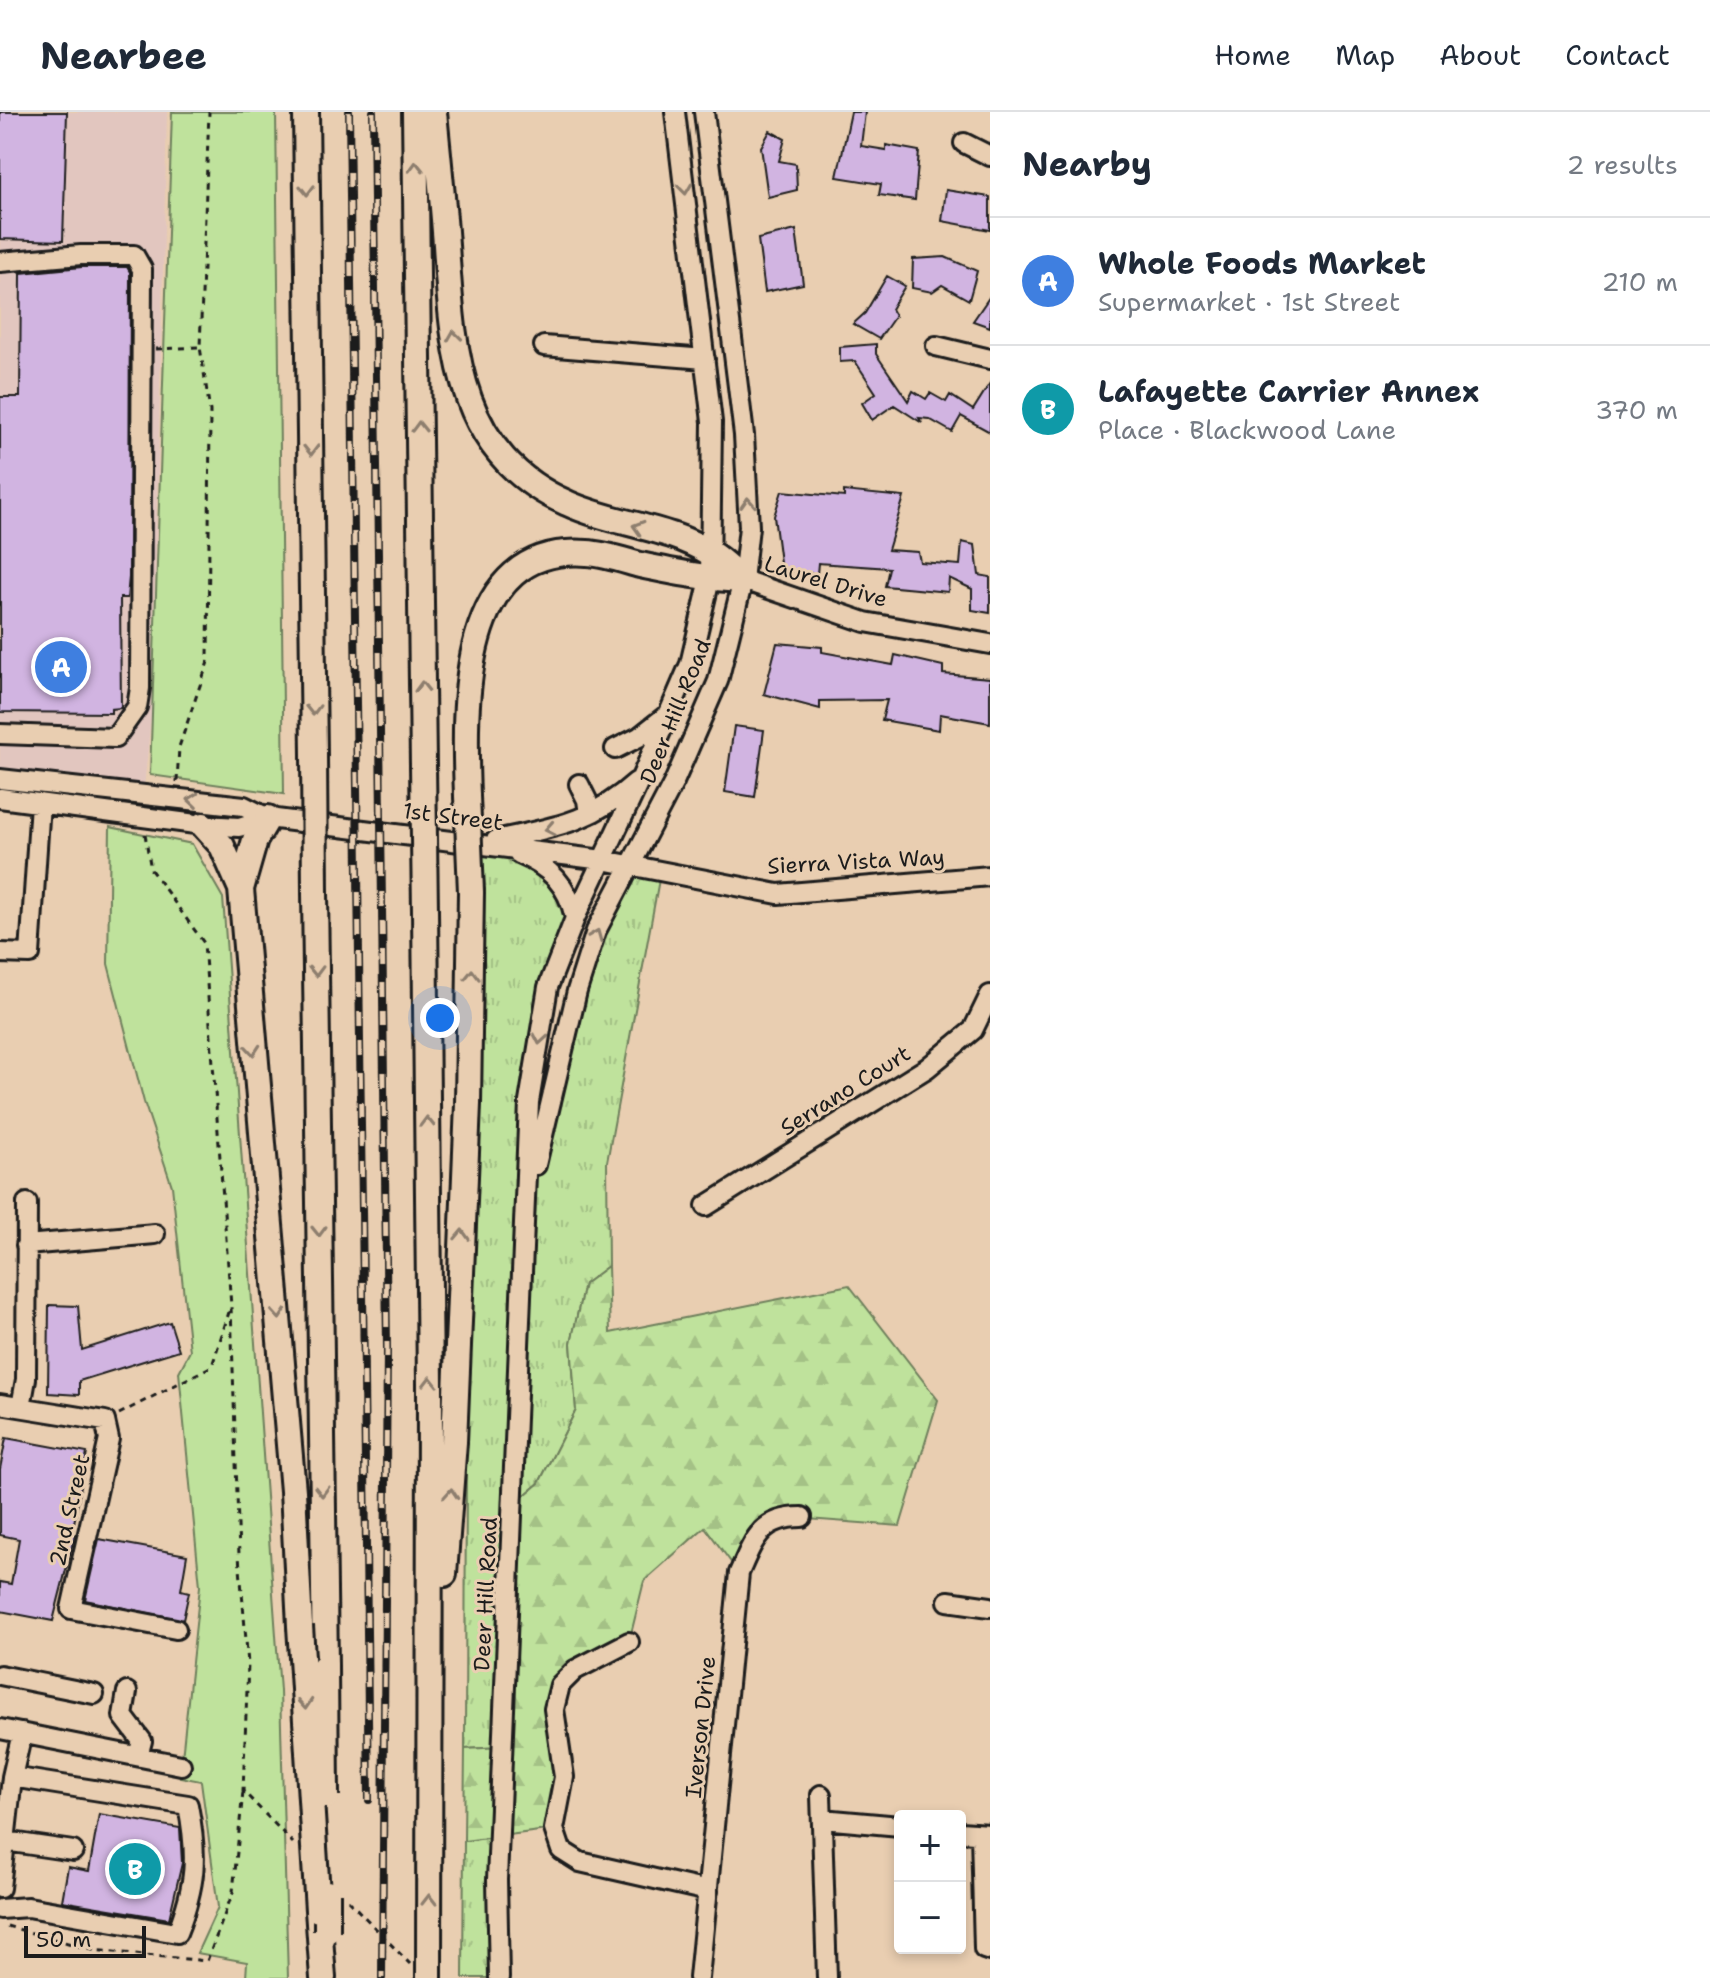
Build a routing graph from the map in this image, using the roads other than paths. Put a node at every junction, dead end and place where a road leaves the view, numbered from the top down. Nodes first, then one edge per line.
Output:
1 (306, 112) edge
2 (415, 112) edge
3 (434, 112) edge
4 (675, 112) edge
5 (704, 112) edge
6 (964, 143) dead end
7 (990, 156) edge
8 (0, 262) edge
9 (544, 346) dead end
10 (936, 346) dead end
11 (705, 359) junction
12 (990, 359) edge
13 (711, 553) junction
14 (710, 579) junction
15 (743, 580) junction
16 (990, 644) edge
17 (669, 713) junction
18 (0, 734) edge
19 (615, 749) dead end
20 (641, 778) junction
21 (0, 779) edge
22 (579, 784) dead end
23 (0, 790) edge
24 (0, 798) edge
25 (32, 802) junction
26 (589, 814) junction
27 (268, 818) junction
28 (203, 825) junction
29 (490, 844) junction
30 (603, 860) junction
31 (631, 867) junction
32 (990, 876) edge
33 (241, 889) junction
34 (575, 918) junction
35 (0, 953) edge
36 (990, 995) edge
37 (27, 1203) dead end
38 (706, 1206) dead end
39 (527, 1211) junction
40 (155, 1234) dead end
41 (26, 1245) junction
42 (0, 1404) edge
43 (21, 1407) junction
44 (802, 1517) dead end
45 (948, 1601) dead end
46 (990, 1607) edge
47 (176, 1629) dead end
48 (629, 1642) dead end
49 (0, 1675) edge
50 (127, 1692) dead end
51 (94, 1694) dead end
52 (0, 1729) edge
53 (22, 1733) junction
54 (430, 1740) junction
55 (138, 1756) junction
56 (181, 1765) dead end
57 (12, 1777) junction
58 (821, 1795) dead end
59 (822, 1819) junction
60 (894, 1825) edge
61 (985, 1834) edge
62 (5, 1841) junction
63 (73, 1851) dead end
64 (0, 1888) edge
65 (708, 1891) junction
66 (0, 1909) edge
67 (323, 1921) junction
68 (990, 1951) edge
69 (421, 1972) edge
70 (326, 1978) edge
71 (499, 1978) edge
72 (699, 1978) edge
73 (827, 1978) edge

1 -> 67 highway, bridge
54 -> 2 highway, bridge
13 -> 3 highway
4 -> 11 street, Deer Hill Road
15 -> 5 street, Deer Hill Road
6 - 7 street
8 - 18 street
9 - 11 street
10 - 12 street
11 - 13 street, Deer Hill Road
13 - 14 street, Deer Hill Road
13 - 15 highway
14 - 15 highway
14 - 17 street, Deer Hill Road
54 -> 14 highway, bridge
15 - 16 street, Laurel Drive
15 - 31 street, Deer Hill Road
17 - 19 street
17 - 20 street, Deer Hill Road
20 - 26 street
20 - 30 street, Deer Hill Road
27 -> 21 street, 1st Street
22 - 26 street
23 - 25 street
24 - 25 street, 1st Street
25 - 28 street, 1st Street
25 - 35 street
26 -> 29 street
27 - 28 street, 1st Street
27 - 29 street, 1st Street
27 - 33 highway
28 - 33 highway
29 - 30 street, 1st Street
29 - 34 street
30 - 31 street, 1st Street
30 - 34 street, Deer Hill Road
31 - 32 street, Sierra Vista Way
39 -> 31 street, Deer Hill Road
33 -> 67 highway, bridge
34 -> 39 street, Deer Hill Road
36 - 38 street, Serrano Court
37 - 41 street
39 - 71 street, Deer Hill Road
40 - 41 street
41 - 43 street
42 - 43 street
43 - 47 street, 2nd Street
44 - 65 street, Iverson Drive
45 - 46 street
48 - 65 street
49 - 51 street
50 - 55 street
52 - 53 street
53 - 55 street
53 - 57 street
69 -> 54 highway
55 - 56 street
57 - 62 street
57 - 66 street
58 - 59 street
59 - 60 street
59 - 73 street
61 - 68 street
62 - 63 street
62 - 64 street
65 - 72 street, Iverson Drive
67 - 70 highway

